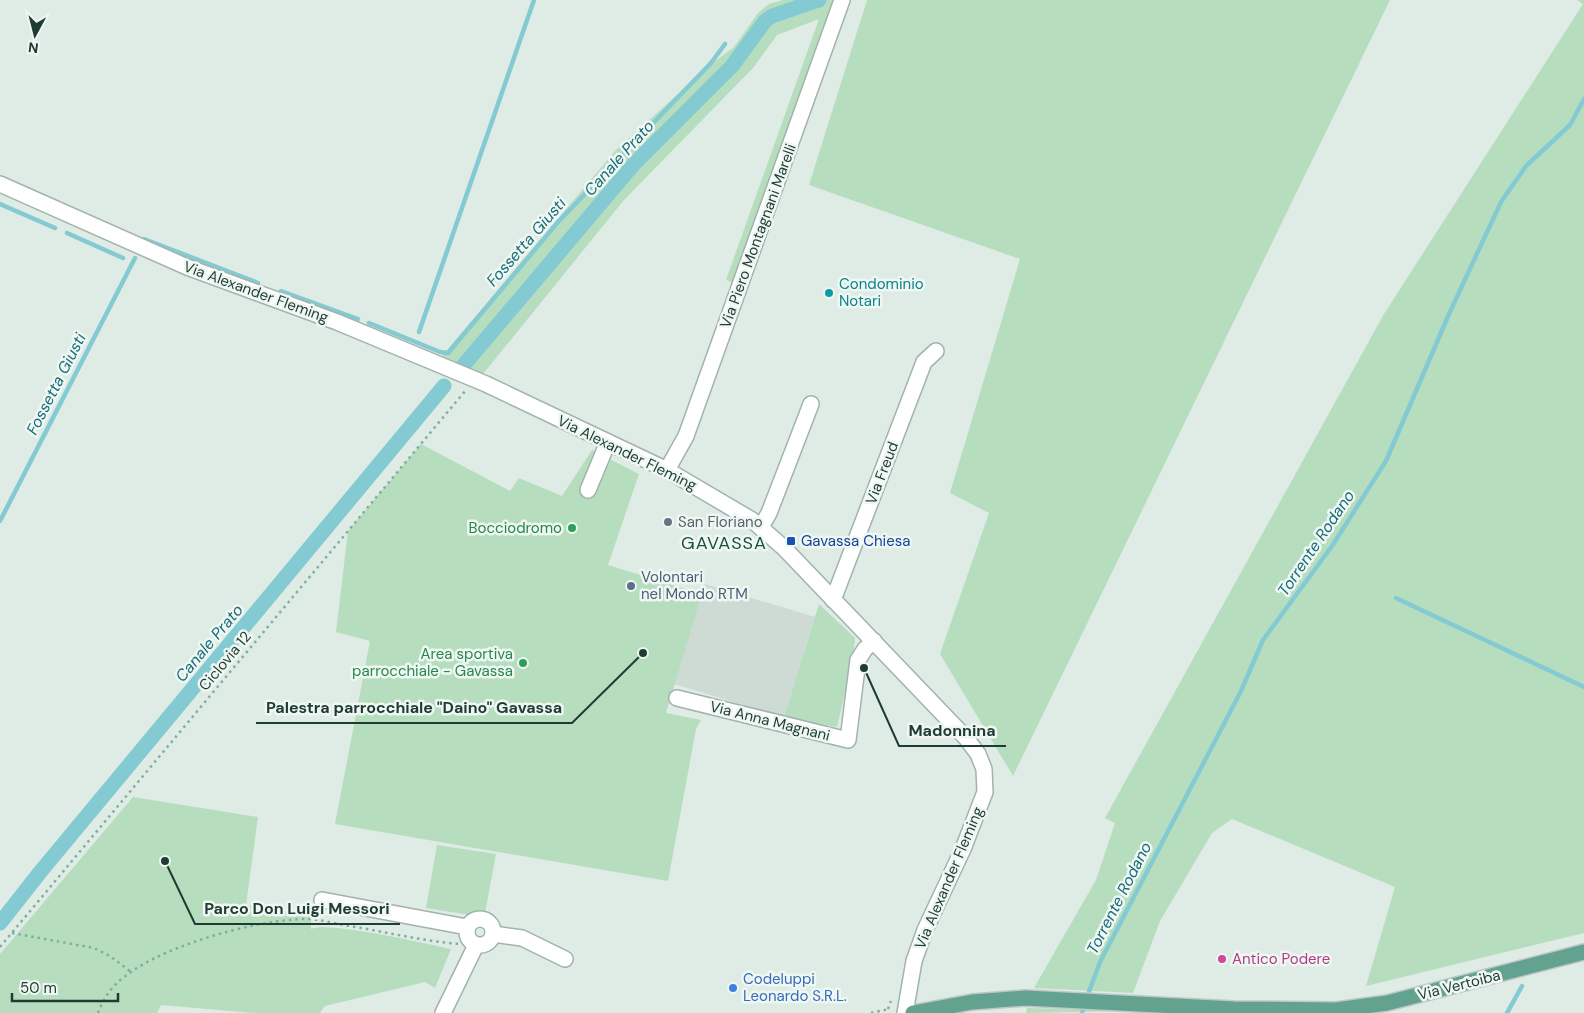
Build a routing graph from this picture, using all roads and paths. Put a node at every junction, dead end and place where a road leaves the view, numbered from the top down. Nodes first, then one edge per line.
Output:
1 (842, 0) edge
2 (0, 184) edge
3 (936, 351) dead end
4 (467, 389) dead end
5 (810, 404) dead end
6 (608, 442) junction
7 (667, 470) junction
8 (588, 490) dead end
9 (761, 527) junction
10 (833, 600) junction
11 (874, 641) junction
12 (677, 698) dead end
13 (322, 900) dead end
14 (467, 927) junction
15 (12, 933) junction
16 (493, 934) junction
17 (476, 945) junction
18 (0, 947) edge
19 (1584, 952) edge
20 (565, 959) dead end
21 (131, 972) junction
22 (888, 1009) dead end
23 (98, 1013) edge
24 (443, 1013) edge
25 (871, 1013) edge
26 (904, 1013) edge
27 (913, 1013) edge

1 - 7 street, Via Piero Montagnani Marelli
2 - 6 street, Via Alexander Fleming
3 - 10 street, Via Freud
4 - 15 path, Ciclovia 12
5 - 9 street
6 - 7 street, Via Alexander Fleming
6 - 8 street
7 - 9 street, Via Alexander Fleming
9 - 10 street, Via Alexander Fleming
10 - 11 street, Via Alexander Fleming
11 - 12 street, Via Anna Magnani
11 - 26 street, Via Alexander Fleming
13 - 14 street
14 - 16 street
14 - 17 street
15 - 18 path, Ciclovia 12
15 - 21 path
16 - 17 street
16 - 20 street
17 - 21 path
17 - 24 street
19 - 27 main road, Via Vertoiba
21 - 23 path
22 - 25 path

